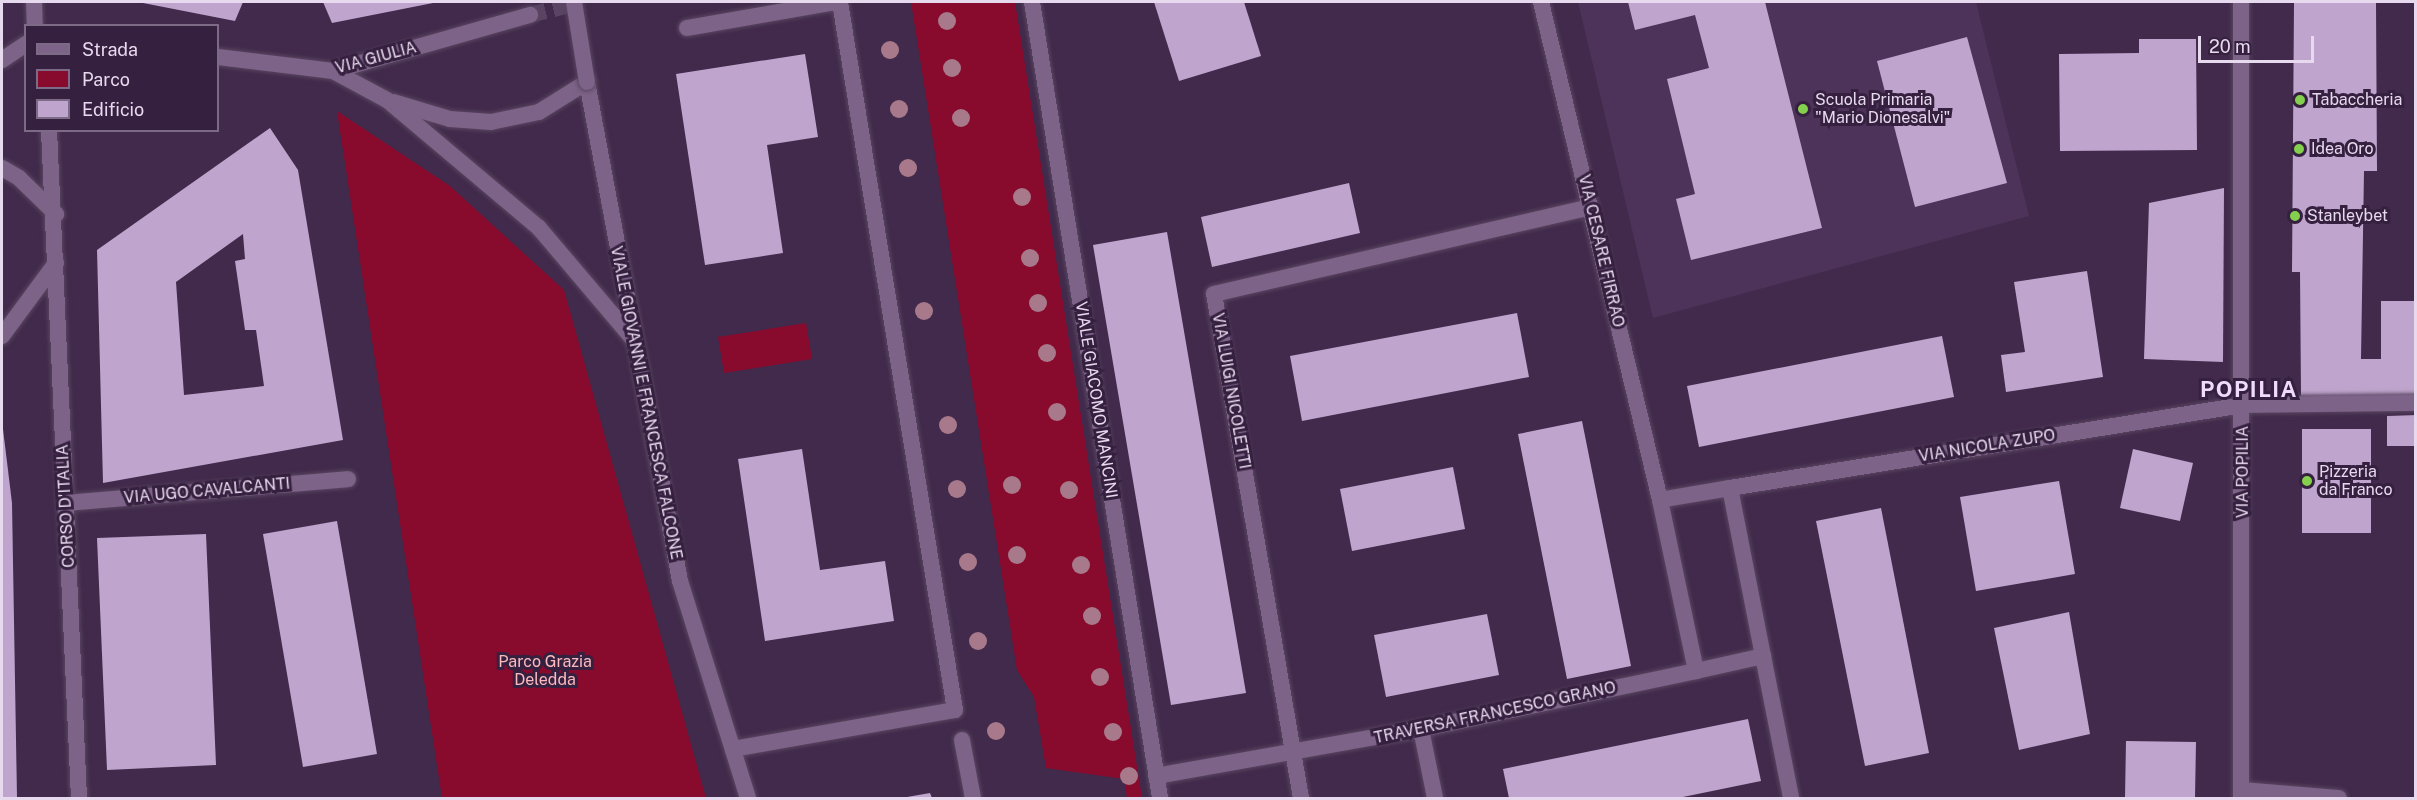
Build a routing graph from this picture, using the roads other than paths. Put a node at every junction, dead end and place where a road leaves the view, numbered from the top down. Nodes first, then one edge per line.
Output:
1 (34, 2) edge
2 (574, 2) edge
3 (838, 2) edge
4 (1032, 2) edge
5 (1541, 2) edge
6 (2241, 2) edge
7 (530, 15) tunnel mouth
8 (35, 24) edge
9 (687, 28) dead end
10 (24, 45) edge
11 (219, 57) edge
12 (2, 60) edge
13 (333, 71) junction
14 (587, 82) junction
15 (387, 100) junction
16 (49, 132) edge
17 (2, 168) edge
18 (1590, 207) junction
19 (56, 214) junction
20 (56, 263) junction
21 (2, 336) edge
22 (634, 340) junction
23 (2415, 404) edge
24 (2243, 405) junction
25 (348, 479) dead end
26 (1730, 488) junction
27 (1660, 500) junction
28 (65, 502) junction
29 (1763, 656) junction
30 (1696, 671) junction
31 (1421, 729) junction
32 (962, 740) dead end
33 (733, 749) junction
34 (1293, 753) junction
35 (1156, 776) junction
36 (2241, 794) edge
37 (79, 798) edge
38 (748, 798) edge
39 (973, 798) edge
40 (1160, 798) edge
41 (1301, 798) edge
42 (1435, 798) edge
43 (1791, 798) edge
44 (2339, 798) edge

1 - 8 street
2 - 14 street, VIALE GIOVANNI E FRANCESCA FALCONE, bridge
3 - 9 street
3 - 33 street
4 - 35 street, VIALE GIACOMO MANCINI
5 - 18 street, VIA CESARE FIRRAO
6 - 24 street, VIA POPILIA
7 - 13 street, VIA GIULIA
10 - 12 street
11 - 13 street, VIA GIULIA
13 - 15 street
14 - 15 street
14 - 22 street, VIALE GIOVANNI E FRANCESCA FALCONE
15 - 22 street
16 - 19 street, CORSO D'ITALIA
17 - 19 street
18 - 27 street, VIA CESARE FIRRAO
18 - 34 street, VIA LUIGI NICOLETTI
19 - 20 street, CORSO D'ITALIA
20 - 21 street
20 - 28 street, CORSO D'ITALIA
22 - 33 street, VIALE GIOVANNI E FRANCESCA FALCONE
23 - 24 street, VIA NICOLA ZUPO
24 - 26 street, VIA NICOLA ZUPO
24 - 36 street, VIA POPILIA
25 - 28 street, VIA UGO CAVALCANTI
26 - 27 street, VIA NICOLA ZUPO
26 - 29 street
27 - 30 street, VIA CESARE FIRRAO
28 - 37 street, CORSO D'ITALIA
29 - 30 street, TRAVERSA FRANCESCO GRANO
29 - 43 street
30 - 31 street, TRAVERSA FRANCESCO GRANO
31 - 34 street, TRAVERSA FRANCESCO GRANO
31 - 42 street
32 - 39 street
33 - 38 street, VIALE GIOVANNI E FRANCESCA FALCONE
34 - 35 street, TRAVERSA FRANCESCO GRANO
34 - 41 street, VIA LUIGI NICOLETTI
35 - 40 street, VIALE GIACOMO MANCINI
36 - 44 street

